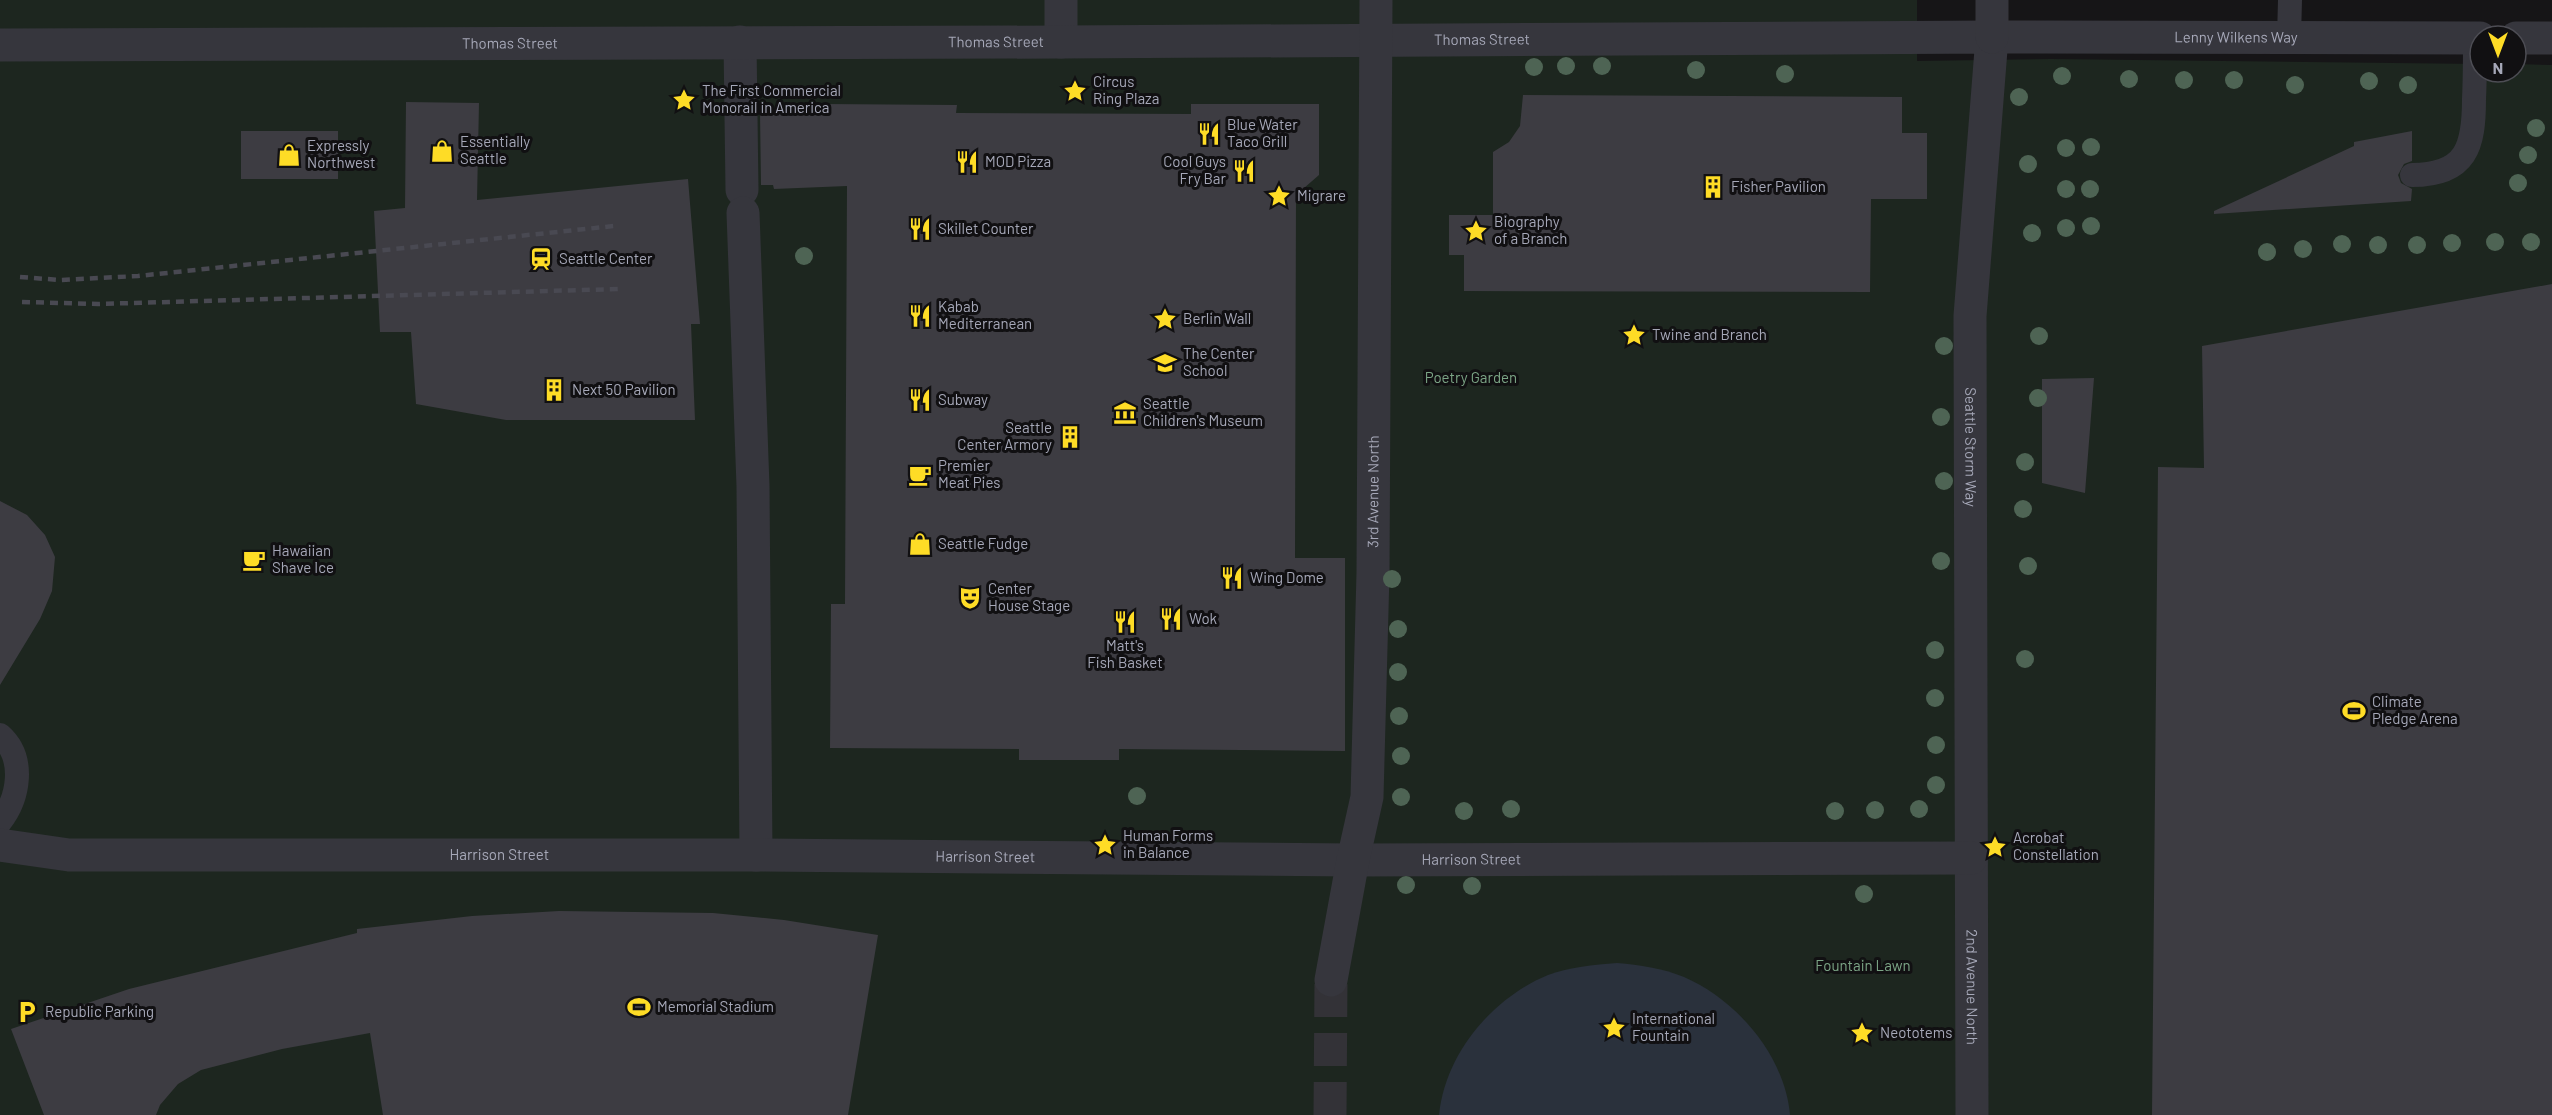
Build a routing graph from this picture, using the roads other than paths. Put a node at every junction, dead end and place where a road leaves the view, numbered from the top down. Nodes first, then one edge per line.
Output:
1 (1061, 0) edge
2 (1376, 0) edge
3 (1992, 0) edge
4 (2290, 0) edge
5 (1992, 37) junction
6 (2289, 38) junction
7 (2468, 38) edge
8 (2528, 38) edge
9 (2552, 38) edge
10 (1376, 39) junction
11 (740, 42) junction
12 (1061, 42) junction
13 (0, 45) edge
14 (2476, 84) edge
15 (2412, 175) dead end
16 (0, 735) edge
17 (0, 822) edge
18 (0, 845) edge
19 (756, 855) junction
20 (1971, 858) junction
21 (1353, 860) junction
22 (1331, 980) tunnel mouth
23 (1972, 1115) edge

1 - 12 street
2 - 10 street, 3rd Avenue North
3 - 5 street, Seattle Storm Way
4 - 6 lane
5 - 6 street, Lenny Wilkens Way
5 - 10 street, Thomas Street
5 - 20 street, Seattle Storm Way
6 - 7 street, Lenny Wilkens Way
8 - 9 street
10 - 12 street, Thomas Street
10 - 21 street, 3rd Avenue North
11 - 12 street, Thomas Street
11 - 13 street, Thomas Street
11 - 19 street
14 - 15 lane
16 - 17 lane
18 - 19 street, Harrison Street
19 - 21 street, Harrison Street
20 - 21 street, Harrison Street
20 - 23 street, 2nd Avenue North
21 - 22 street, 3rd Avenue North

